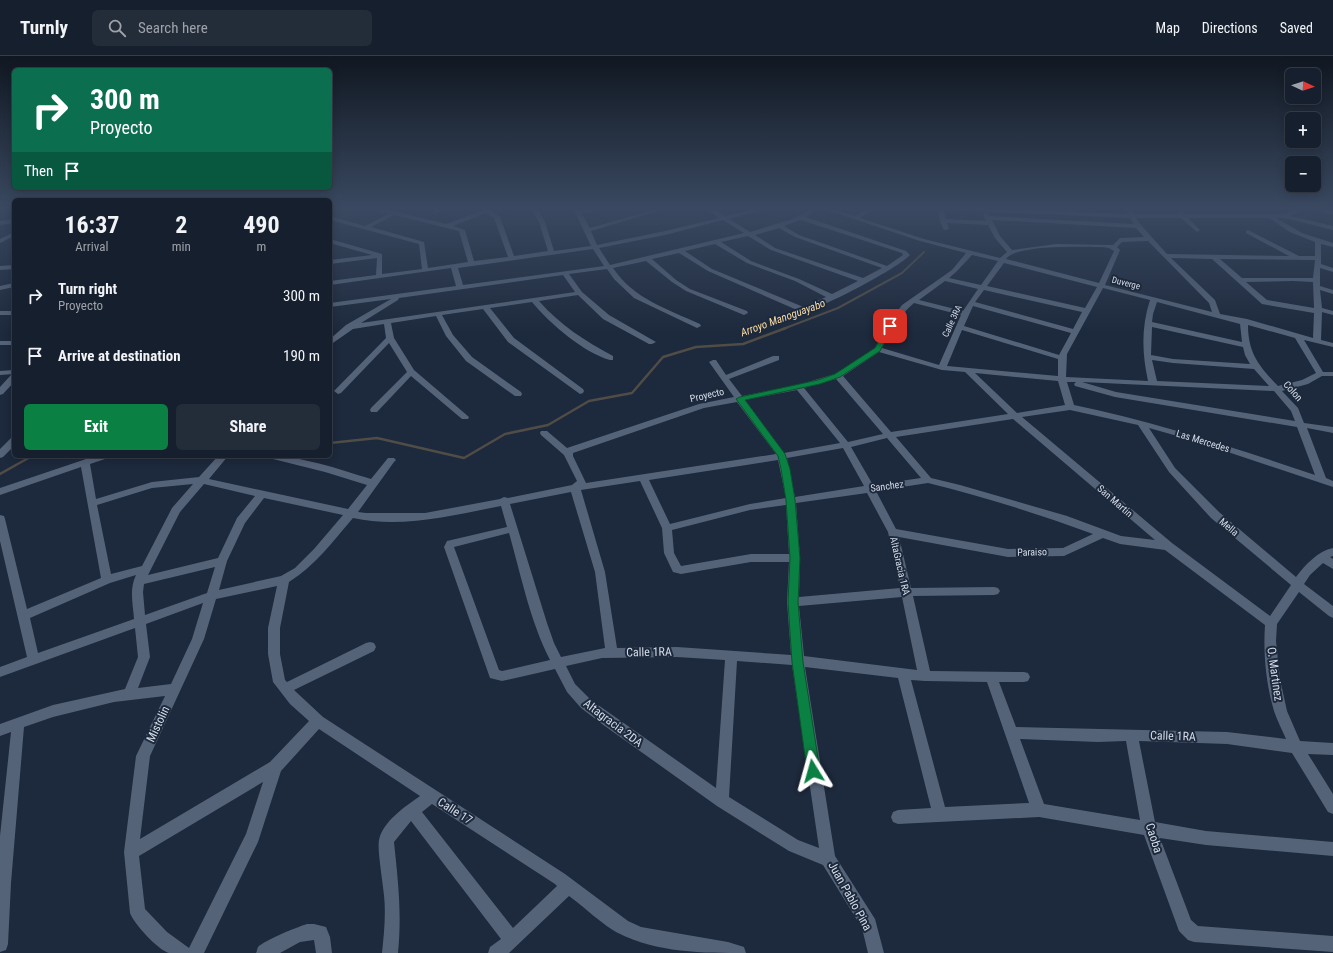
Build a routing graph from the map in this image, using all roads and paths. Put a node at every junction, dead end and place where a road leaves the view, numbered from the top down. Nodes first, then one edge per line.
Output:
1 (361, 250) edge
2 (423, 250) edge
3 (467, 250) edge
4 (509, 250) edge
5 (551, 250) edge
6 (577, 250) edge
7 (597, 250) edge
8 (685, 250) edge
9 (729, 250) edge
10 (775, 250) edge
11 (836, 250) edge
12 (895, 250) edge
13 (961, 250) edge
14 (1017, 250) edge
15 (1117, 250) edge
16 (1160, 250) edge
17 (1284, 250) edge
18 (1318, 250) edge
19 (681, 251) junction
20 (1010, 251) joint
21 (970, 252) junction
22 (552, 254) junction
23 (380, 255) junction
24 (1166, 256) junction
25 (1213, 256) junction
26 (1298, 257) junction
27 (512, 258) junction
28 (648, 259) junction
29 (1002, 260) junction
30 (1318, 261) junction
31 (332, 262) edge
32 (471, 263) junction
33 (454, 266) junction
34 (12, 267) edge
35 (609, 267) junction
36 (0, 268) edge
37 (888, 268) junction
38 (426, 270) junction
39 (1333, 270) edge
40 (565, 273) junction
41 (379, 275) junction
42 (944, 279) junction
43 (1240, 280) junction
44 (864, 281) junction
45 (332, 283) edge
46 (1317, 283) junction
47 (12, 285) edge
48 (1101, 285) junction
49 (460, 287) junction
50 (0, 288) edge
51 (983, 289) junction
52 (1333, 292) edge
53 (580, 293) junction
54 (405, 295) junction
55 (832, 297) junction
56 (1154, 299) junction
57 (535, 301) junction
58 (913, 301) junction
59 (971, 303) junction
60 (332, 305) edge
61 (486, 308) junction
62 (1318, 310) junction
63 (1087, 311) junction
64 (0, 313) edge
65 (12, 313) edge
66 (744, 313) dead end
67 (1333, 313) edge
68 (438, 314) junction
69 (966, 314) junction
70 (1216, 314) junction
71 (387, 321) junction
72 (1244, 321) junction
73 (1148, 324) junction
74 (697, 326) dead end
75 (349, 327) junction
76 (959, 327) junction
77 (1076, 332) junction
78 (1298, 336) junction
79 (390, 338) junction
80 (332, 341) edge
81 (1317, 341) junction
82 (652, 342) dead end
83 (0, 343) edge
84 (12, 343) edge
85 (1246, 345) junction
86 (1333, 345) edge
87 (878, 349) junction
88 (1147, 357) junction
89 (610, 358) dead end
90 (776, 358) dead end
91 (1062, 358) junction
92 (713, 362) dead end
93 (1256, 367) junction
94 (942, 368) junction
95 (967, 370) junction
96 (12, 372) edge
97 (411, 372) junction
98 (0, 373) edge
99 (1320, 374) junction
100 (1333, 374) edge
101 (838, 376) junction
102 (724, 378) junction
103 (12, 379) edge
104 (1061, 379) junction
105 (1153, 383) junction
106 (799, 387) junction
107 (1277, 389) junction
108 (338, 391) dead end
109 (580, 391) dead end
110 (0, 392) edge
111 (518, 394) dead end
112 (740, 399) junction
113 (1070, 407) junction
114 (374, 410) dead end
115 (1014, 415) junction
116 (465, 416) dead end
117 (1142, 424) junction
118 (1300, 425) junction
119 (1333, 430) edge
120 (544, 433) dead end
121 (889, 435) junction
122 (12, 442) edge
123 (846, 445) junction
124 (568, 452) junction
125 (0, 455) edge
126 (782, 456) junction
127 (98, 458) edge
128 (221, 458) edge
129 (280, 458) edge
130 (391, 460) dead end
131 (85, 462) junction
132 (643, 477) junction
133 (200, 480) junction
134 (928, 480) junction
135 (1322, 480) junction
136 (373, 483) junction
137 (1333, 484) edge
138 (575, 488) junction
139 (870, 489) junction
140 (0, 492) edge
141 (262, 494) junction
142 (504, 500) junction
143 (791, 500) junction
144 (92, 502) junction
145 (350, 513) junction
146 (0, 519) edge
147 (667, 528) junction
148 (512, 529) junction
149 (892, 532) junction
150 (1102, 534) junction
151 (1168, 546) junction
152 (1328, 555) edge
153 (795, 558) junction
154 (222, 560) junction
155 (1333, 565) edge
156 (144, 569) junction
157 (107, 580) junction
158 (284, 580) junction
159 (139, 581) junction
160 (1298, 586) junction
161 (994, 591) dead end
162 (907, 592) junction
163 (210, 596) junction
164 (793, 602) junction
165 (1333, 613) edge
166 (24, 615) junction
167 (140, 621) junction
168 (1271, 623) junction
169 (370, 647) dead end
170 (612, 653) junction
171 (731, 655) junction
172 (34, 660) junction
173 (558, 662) junction
174 (798, 662) junction
175 (0, 672) edge
176 (903, 673) junction
177 (925, 676) junction
178 (991, 677) junction
179 (1024, 677) dead end
180 (174, 689) junction
181 (285, 689) junction
182 (129, 694) junction
183 (318, 721) junction
184 (18, 723) junction
185 (0, 730) edge
186 (1012, 733) junction
187 (1131, 735) junction
188 (1296, 747) junction
189 (1333, 749) edge
190 (275, 767) junction
191 (431, 796) junction
192 (722, 801) junction
193 (1333, 807) edge
194 (1040, 810) junction
195 (412, 811) junction
196 (940, 815) junction
197 (898, 817) dead end
198 (1150, 828) junction
199 (1333, 849) edge
200 (131, 852) junction
201 (828, 858) junction
202 (569, 886) junction
203 (512, 940) junction
204 (0, 944) edge
205 (1333, 944) edge
206 (731, 952) edge
207 (183, 953) edge
208 (195, 953) edge
209 (264, 953) edge
210 (324, 953) edge
211 (390, 953) edge
212 (496, 953) edge
213 (876, 953) edge

1 - 23 street
2 - 38 street
3 - 32 street
4 - 27 street
5 - 22 street
6 - 22 street
7 - 35 street
8 - 19 street
9 - 55 street
10 - 44 street
11 - 37 street
12 - 37 street
13 - 21 street, Duverge
14 - 20 street
15 - 48 street
16 - 24 street
17 - 26 street
18 - 30 street
19 - 28 street
19 - 55 street
20 - 29 street, Calle 3RA
21 - 29 street, Duverge
21 - 42 street, Proyecto
22 - 27 street
23 - 31 street
23 - 41 street
24 - 25 street
24 - 70 street
25 - 26 street
25 - 43 street
26 - 30 street
27 - 32 street
28 - 35 street
28 - 66 street
29 - 48 street, Duverge
29 - 51 street, Calle 3RA
30 - 39 street
30 - 46 street
32 - 33 street
33 - 38 street
33 - 49 street
34 - 36 street
35 - 40 street
35 - 74 street
37 - 44 street
38 - 41 street
40 - 49 street
40 - 53 street
41 - 45 street
42 - 51 street
42 - 58 street, Proyecto
43 - 46 street
43 - 62 street
44 - 55 street
46 - 52 street
46 - 62 street
47 - 50 street
48 - 56 street, Duverge
48 - 63 street
49 - 54 street
51 - 59 street, Calle 3RA
51 - 63 street
53 - 57 street
53 - 82 street
54 - 60 street
54 - 75 street
56 - 70 street, Duverge
56 - 73 street
57 - 61 street
57 - 89 street
58 - 69 street
58 - 87 street, Proyecto
59 - 69 street, Calle 3RA
59 - 77 street
61 - 68 street
61 - 109 street
62 - 67 street
62 - 81 street
63 - 77 street
64 - 65 street
68 - 71 street
68 - 111 street
69 - 76 street, Calle 3RA
70 - 72 street, Duverge
71 - 75 street
71 - 79 street
72 - 78 street, Duverge
72 - 85 street, Colon
73 - 85 street
73 - 88 street
75 - 80 street
76 - 91 street
76 - 94 street, Calle 3RA
77 - 91 street
78 - 81 street, Duverge
78 - 99 street
79 - 97 street
79 - 108 street
81 - 86 street, Duverge
83 - 84 street
85 - 93 street, Colon
87 - 94 street
87 - 101 street, Proyecto
88 - 93 street
88 - 105 street
90 - 102 street
91 - 104 street
92 - 102 street, Juan Pablo Pina
93 - 107 street, Colon
94 - 95 street
95 - 104 street
95 - 115 street, San Martin
96 - 98 street
97 - 114 street
97 - 116 street
99 - 100 street
99 - 107 street
101 - 106 street, Proyecto
101 - 121 street
102 - 112 street, Juan Pablo Pina
103 - 110 street
104 - 105 street
104 - 113 street
104 - 118 street
105 - 107 street
106 - 112 street, Proyecto
106 - 123 street, AltaGracia 1RA
107 - 118 street, Colon
112 - 124 street, Proyecto
112 - 126 street, Juan Pablo Pina
113 - 115 street
113 - 117 street, Las Mercedes
115 - 121 street
115 - 151 street, San Martin
117 - 135 street, Las Mercedes
117 - 160 street, Mella
118 - 119 street
118 - 135 street, Colon
120 - 124 street
121 - 123 street
121 - 134 street
122 - 125 street
123 - 126 street
123 - 139 street, AltaGracia 1RA
124 - 138 street
126 - 132 street
126 - 143 street, Juan Pablo Pina
127 - 131 street
128 - 133 street
129 - 136 street
130 - 136 street
131 - 140 street
131 - 144 street
132 - 138 street
132 - 147 street
133 - 141 street
133 - 144 street
133 - 156 street
134 - 139 street, Sanchez
134 - 150 street, Sanchez
135 - 137 street, Las Mercedes
136 - 145 street
138 - 142 street
138 - 170 street
139 - 143 street, Sanchez
139 - 149 street, AltaGracia 1RA
141 - 145 street
141 - 154 street, Mistolin
142 - 145 street
142 - 148 street, Altagracia 2DA
143 - 147 street, Sanchez
143 - 153 street, Juan Pablo Pina
144 - 157 street
145 - 158 street
146 - 166 street
147 - 153 street
148 - 173 street, Altagracia 2DA
148 - 173 street, Calle 1RA
149 - 150 street, Paraiso
149 - 162 street, AltaGracia 1RA
150 - 151 street
151 - 168 street, San Martin
152 - 155 street
152 - 160 street
153 - 164 street, Juan Pablo Pina
154 - 159 street
154 - 163 street, Mistolin
156 - 157 street
156 - 159 street
157 - 166 street
158 - 163 street
158 - 181 street, Calle 17
159 - 167 street
160 - 165 street, Mella
160 - 168 street
161 - 162 street
162 - 164 street
162 - 177 street, AltaGracia 1RA
163 - 167 street
163 - 180 street, Mistolin
164 - 174 street, Juan Pablo Pina
166 - 172 street
167 - 172 street
167 - 182 street
168 - 188 street, O. Martinez
169 - 181 street
170 - 171 street, Calle 1RA
170 - 173 street, Calle 1RA
171 - 174 street, Calle 1RA
171 - 192 street
172 - 175 street
173 - 192 street, Altagracia 2DA
174 - 176 street, Calle 1RA
174 - 201 street, Juan Pablo Pina
176 - 177 street, Calle 1RA
176 - 196 street
177 - 178 street, Calle 1RA
178 - 179 street, Calle 1RA
178 - 186 street
180 - 182 street
180 - 200 street, Mistolin
181 - 183 street, Calle 17
182 - 184 street
183 - 190 street
183 - 191 street, Calle 17
184 - 185 street
184 - 204 street
186 - 187 street, Calle 1RA
186 - 194 street
187 - 188 street, Calle 1RA
187 - 198 street, Caoba
188 - 189 street, Calle 1RA
188 - 193 street, O. Martinez
190 - 200 street
190 - 208 street
191 - 195 street
191 - 202 street, Calle 17
192 - 201 street, Altagracia 2DA
194 - 196 street
194 - 198 street
195 - 203 street
195 - 211 street
196 - 197 street
198 - 199 street
198 - 205 street, Caoba
200 - 207 street, Mistolin
201 - 213 street, Juan Pablo Pina
202 - 203 street
202 - 206 street, Calle 17
203 - 212 street
209 - 210 street

